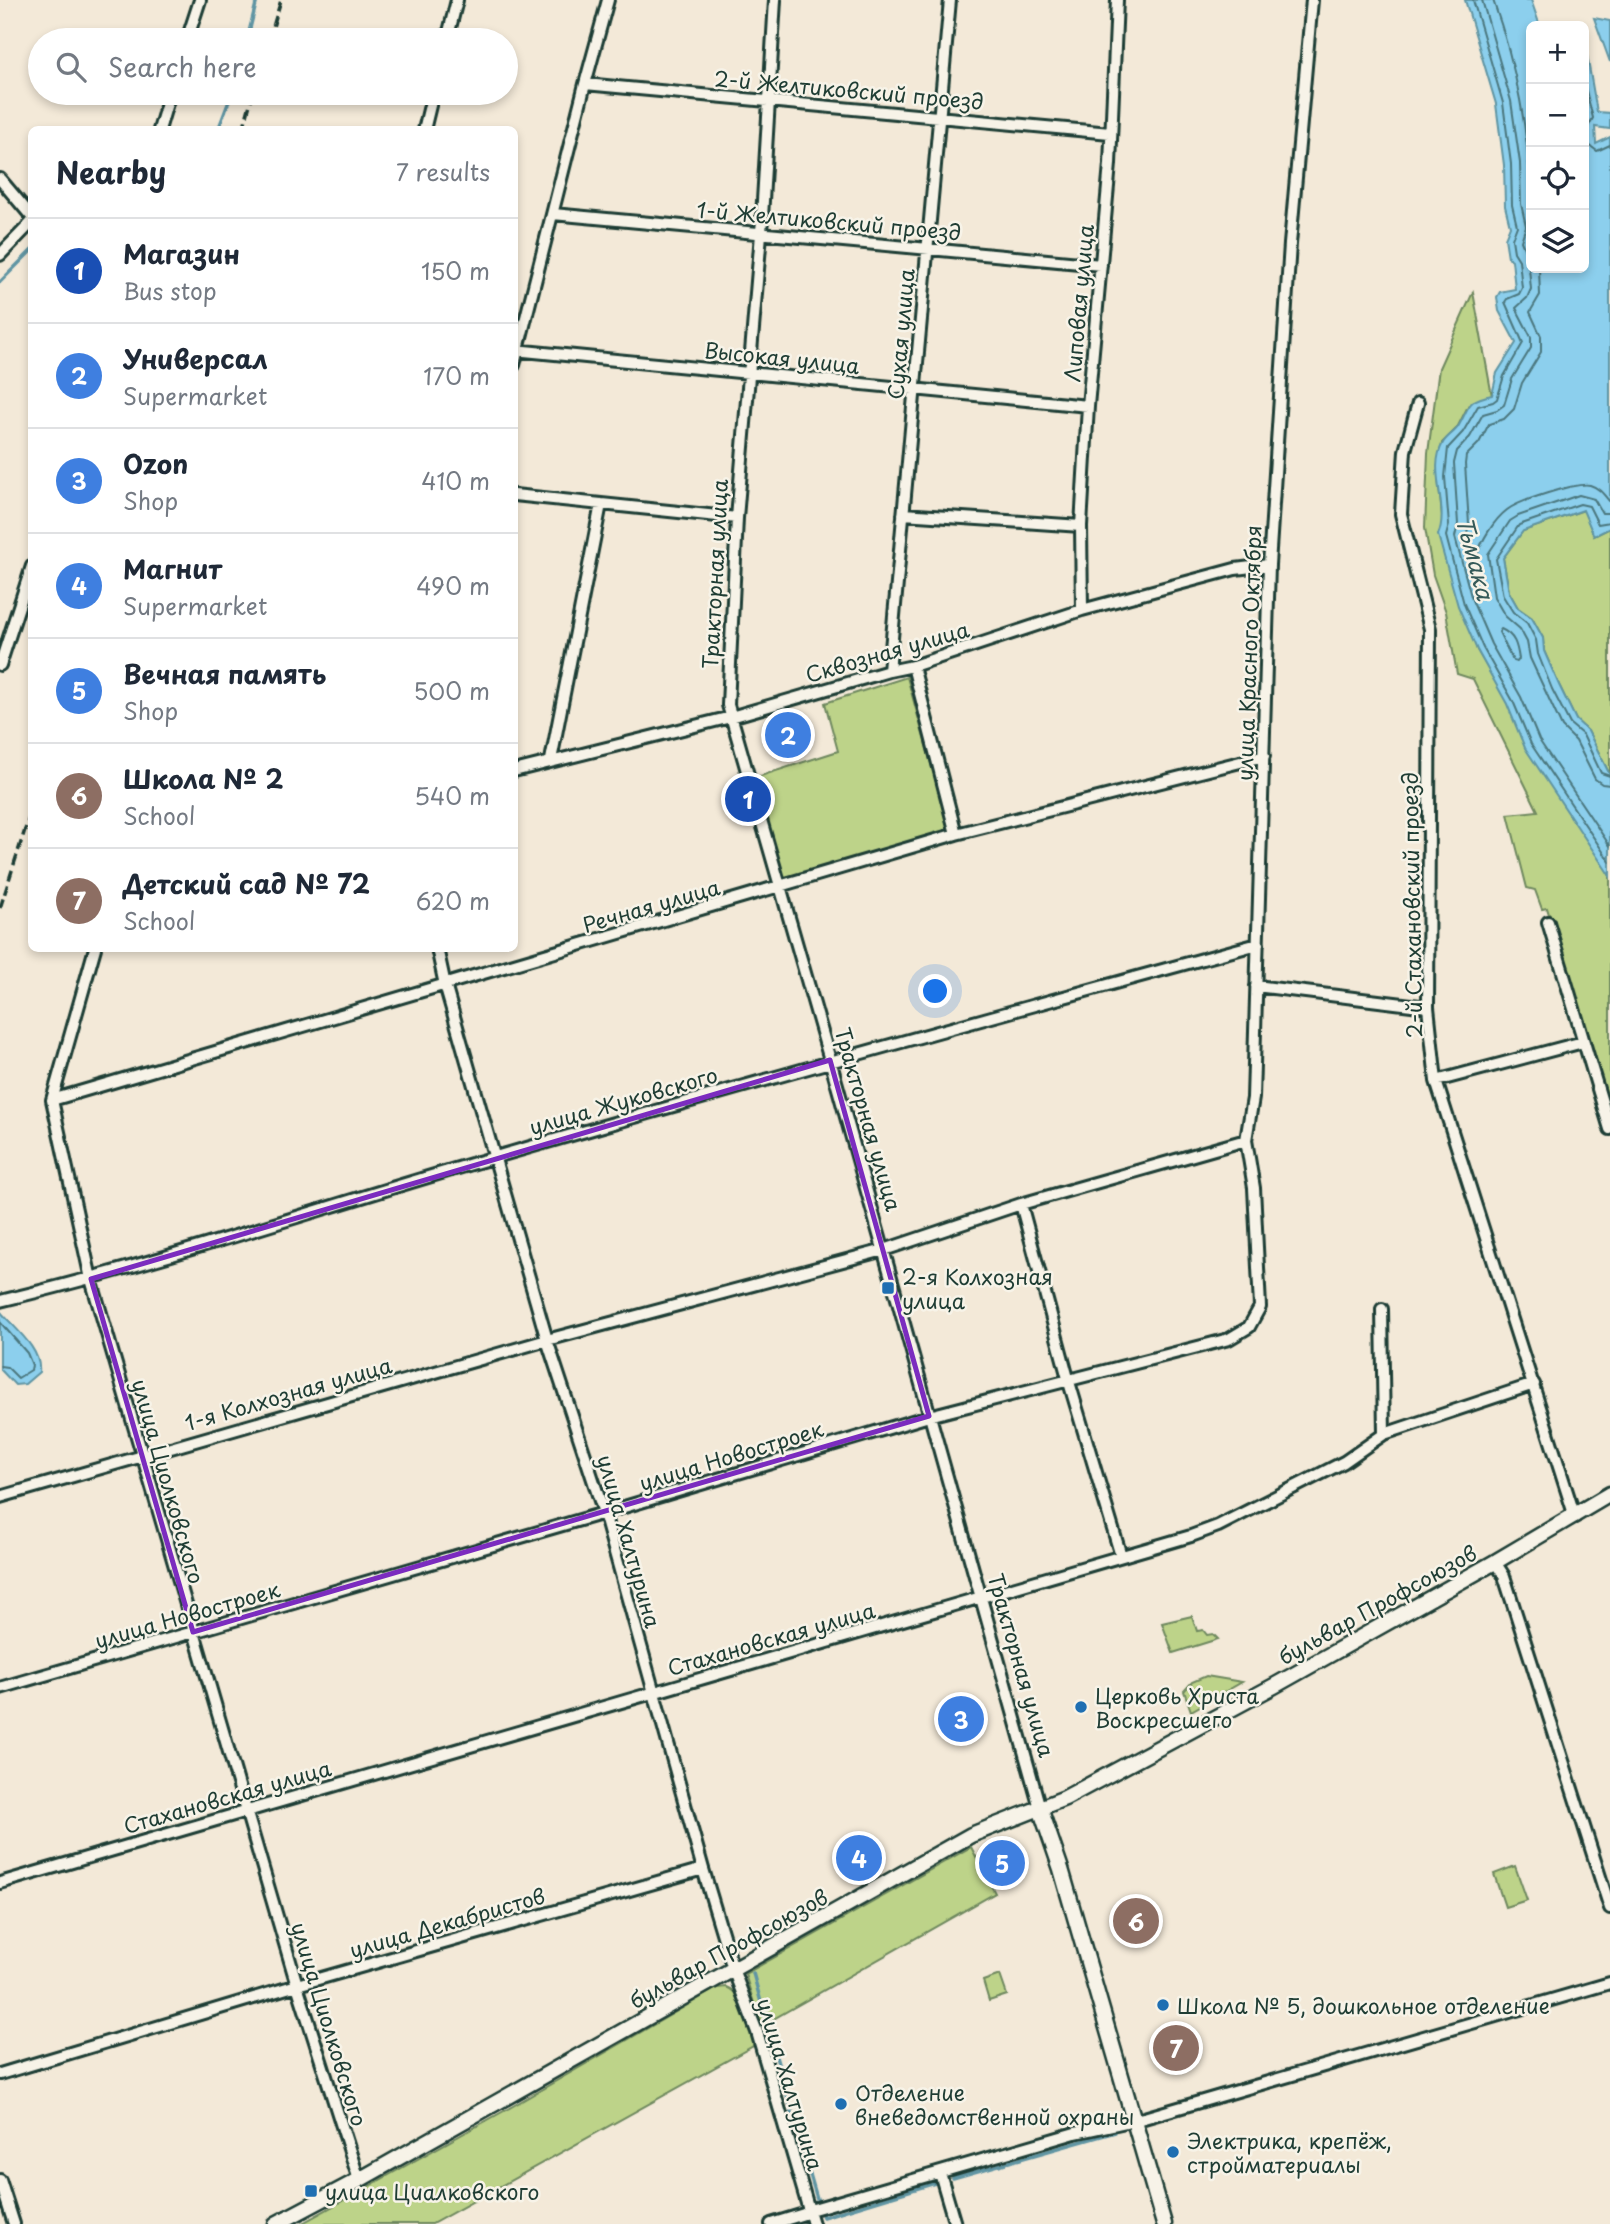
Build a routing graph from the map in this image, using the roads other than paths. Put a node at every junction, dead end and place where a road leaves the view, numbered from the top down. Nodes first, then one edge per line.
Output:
1 (200, 0) edge
2 (457, 0) edge
3 (608, 0) edge
4 (775, 0) edge
5 (950, 0) edge
6 (1117, 0) edge
7 (1312, 0) edge
8 (191, 28) edge
9 (450, 28) edge
10 (585, 84) junction
11 (768, 101) junction
12 (166, 105) edge
13 (430, 105) edge
14 (940, 117) junction
15 (160, 126) edge
16 (425, 126) edge
17 (1110, 133) junction
18 (0, 178) edge
19 (553, 214) junction
20 (28, 215) edge
21 (28, 224) edge
22 (761, 234) junction
23 (928, 249) junction
24 (0, 255) edge
25 (1101, 265) junction
26 (518, 346) edge
27 (518, 350) edge
28 (747, 373) junction
29 (915, 389) junction
30 (1419, 403) dead end
31 (1088, 406) junction
32 (518, 495) edge
33 (601, 504) junction
34 (903, 514) junction
35 (737, 518) junction
36 (1081, 526) junction
37 (1269, 565) junction
38 (28, 578) edge
39 (1082, 610) junction
40 (0, 665) edge
41 (913, 666) junction
42 (889, 671) junction
43 (731, 717) junction
44 (1264, 757) junction
45 (551, 760) junction
46 (518, 770) edge
47 (956, 834) junction
48 (779, 887) junction
49 (1548, 922) dead end
50 (1258, 944) junction
51 (94, 952) edge
52 (438, 952) edge
53 (445, 985) junction
54 (1256, 986) junction
55 (1428, 1007) junction
56 (1583, 1042) junction
57 (830, 1060) junction
58 (1436, 1082) junction
59 (52, 1100) junction
60 (1610, 1129) edge
61 (1246, 1140) junction
62 (495, 1157) junction
63 (1021, 1204) junction
64 (884, 1250) junction
65 (91, 1279) junction
66 (0, 1301) edge
67 (1260, 1307) joint
68 (1382, 1309) dead end
69 (547, 1340) junction
70 (1069, 1382) junction
71 (1534, 1384) junction
72 (929, 1416) junction
73 (1384, 1434) junction
74 (142, 1454) junction
75 (1610, 1494) edge
76 (0, 1497) edge
77 (604, 1513) junction
78 (1575, 1517) junction
79 (1121, 1556) junction
80 (1495, 1562) junction
81 (982, 1599) junction
82 (192, 1632) junction
83 (0, 1688) edge
84 (652, 1691) junction
85 (1040, 1808) junction
86 (246, 1811) junction
87 (703, 1869) junction
88 (0, 1882) edge
89 (1610, 1908) edge
90 (733, 1969) junction
91 (1610, 1983) edge
92 (297, 1985) junction
93 (0, 2074) edge
94 (1135, 2120) junction
95 (940, 2173) junction
96 (0, 2180) edge
97 (359, 2180) junction
98 (810, 2210) junction
99 (14, 2224) edge
100 (276, 2224) edge
101 (771, 2224) edge
102 (813, 2224) edge
103 (955, 2224) edge
104 (1164, 2224) edge

1 - 8 street
2 - 9 street
3 - 10 street
4 - 11 street, Тракторная улица
5 - 14 street, Сухая улица
6 - 17 street, Липовая улица
7 - 37 street, улица Красного Октября
10 - 11 street, 2-й Желтиковский проезд
10 - 19 street
11 - 14 street, 2-й Желтиковский проезд
11 - 22 street, Тракторная улица
12 - 15 street
13 - 16 street
14 - 17 street, 2-й Желтиковский проезд
14 - 23 street, Сухая улица
17 - 25 street, Липовая улица
18 - 20 street
19 - 22 street, 1-й Желтиковский проезд
19 - 26 street
21 - 24 street
22 - 23 street, 1-й Желтиковский проезд
22 - 28 street, Тракторная улица
23 - 25 street, 1-й Желтиковский проезд
23 - 29 street, Сухая улица
25 - 31 street, Липовая улица
27 - 28 street, Высокая улица
28 - 29 street, Высокая улица
28 - 35 street, Тракторная улица
29 - 31 street, Высокая улица
29 - 34 street, Сухая улица
30 - 55 street, 2-й Стахановский проезд
31 - 36 street, Липовая улица
32 - 33 street
33 - 35 street
33 - 45 street
34 - 36 street
34 - 42 street, Сухая улица
35 - 43 street, Тракторная улица
36 - 39 street, Липовая улица
37 - 39 street, Сквозная улица
37 - 44 street, улица Красного Октября
38 - 40 street
39 - 41 street, Сквозная улица
41 - 42 street, Сквозная улица
41 - 47 street
42 - 43 street, Сквозная улица
43 - 45 street, Сквозная улица
43 - 48 street, Тракторная улица
44 - 47 street, Речная улица
44 - 50 street, улица Красного Октября
45 - 46 street, Сквозная улица
47 - 48 street, Речная улица
48 - 53 street, Речная улица
48 - 57 street, Тракторная улица
49 - 56 street
50 - 54 street, улица Красного Октября
50 - 57 street, улица Жуковского
51 - 59 street, улица Циолковского
52 - 53 street, улица Халтурина
53 - 59 street, Речная улица
53 - 62 street, улица Халтурина
54 - 55 street
54 - 61 street, улица Красного Октября
55 - 58 street, 2-й Стахановский проезд
56 - 58 street
56 - 60 street
57 - 62 street, улица Жуковского
57 - 64 street, Тракторная улица
58 - 71 street, 2-й Стахановский проезд
59 - 65 street, улица Циолковского
61 - 63 street
61 - 67 street, улица Красного Октября
62 - 65 street, улица Жуковского
62 - 69 street, улица Халтурина
63 - 64 street
63 - 70 street
64 - 69 street
64 - 72 street, Тракторная улица
65 - 66 street, улица Жуковского
65 - 74 street, улица Циолковского
67 - 70 street, улица Новостроек
68 - 73 street
69 - 74 street, 1-я Колхозная улица
69 - 77 street, улица Халтурина
70 - 72 street, улица Новостроек
70 - 79 street
71 - 73 street, Стахановская улица
71 - 78 street, 2-й Стахановский проезд
72 - 77 street, улица Новостроек
72 - 81 street, Тракторная улица
73 - 79 street, Стахановская улица
74 - 76 street, 1-я Колхозная улица
74 - 82 street, улица Циолковского
75 - 78 main road, бульвар Профсоюзов
77 - 82 street, улица Новостроек
77 - 84 street, улица Халтурина
78 - 80 main road, бульвар Профсоюзов
79 - 81 street, Стахановская улица
80 - 85 main road, бульвар Профсоюзов
80 - 89 street
81 - 84 street, Стахановская улица
81 - 85 street, Тракторная улица
82 - 83 street, улица Новостроек
82 - 86 street, улица Циолковского
84 - 86 street, Стахановская улица
84 - 87 street, улица Халтурина
85 - 90 main road, бульвар Профсоюзов
85 - 94 main road, Тракторная улица
86 - 88 street, Стахановская улица
86 - 92 street, улица Циолковского
87 - 90 street, улица Халтурина
87 - 92 street, улица Декабристов
90 - 97 main road, бульвар Профсоюзов
90 - 98 street, улица Халтурина
91 - 94 street
92 - 93 street, улица Декабристов
92 - 97 street, улица Циолковского
94 - 95 street
94 - 104 main road, Тракторная улица
95 - 98 street
95 - 103 street
96 - 99 street
97 - 100 main road, бульвар Профсоюзов
98 - 101 street
98 - 102 street, улица Халтурина

